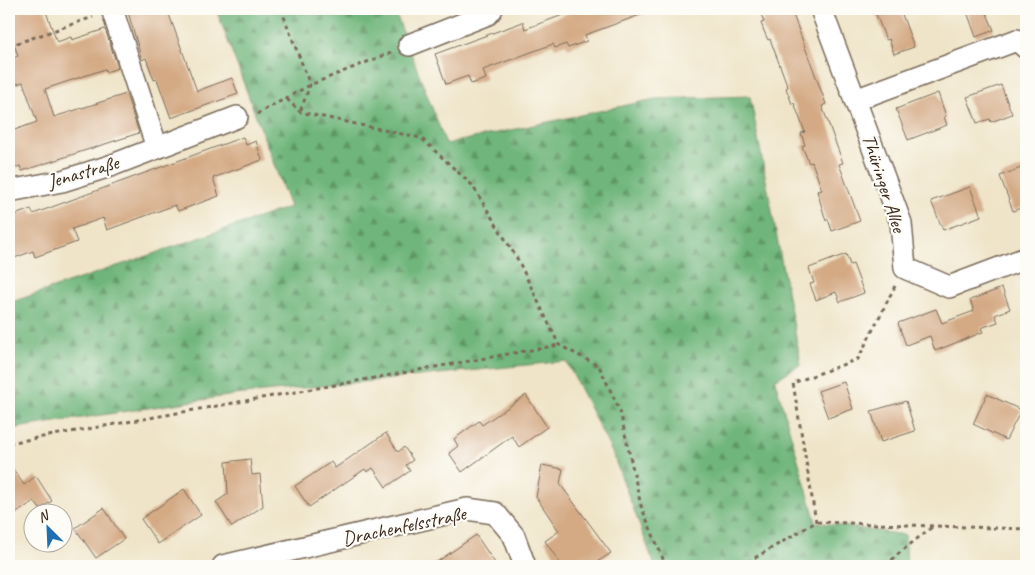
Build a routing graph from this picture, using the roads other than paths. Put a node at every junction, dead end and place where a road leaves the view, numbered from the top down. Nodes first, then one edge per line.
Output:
1 (113, 9) edge
2 (492, 9) edge
3 (821, 9) edge
4 (1022, 44) edge
5 (409, 45) road end
6 (855, 100) junction
7 (237, 117) road end
8 (156, 148) junction
9 (9, 191) edge
10 (1026, 258) edge
11 (223, 566) edge
12 (526, 566) edge

1 - 8 street
2 - 5 street
3 - 6 street, Thüringer Allee
4 - 6 street
6 - 10 street, Thüringer Allee
7 - 8 street, Jenastraße
8 - 9 street, Jenastraße
11 - 12 street, Drachenfelsstraße

